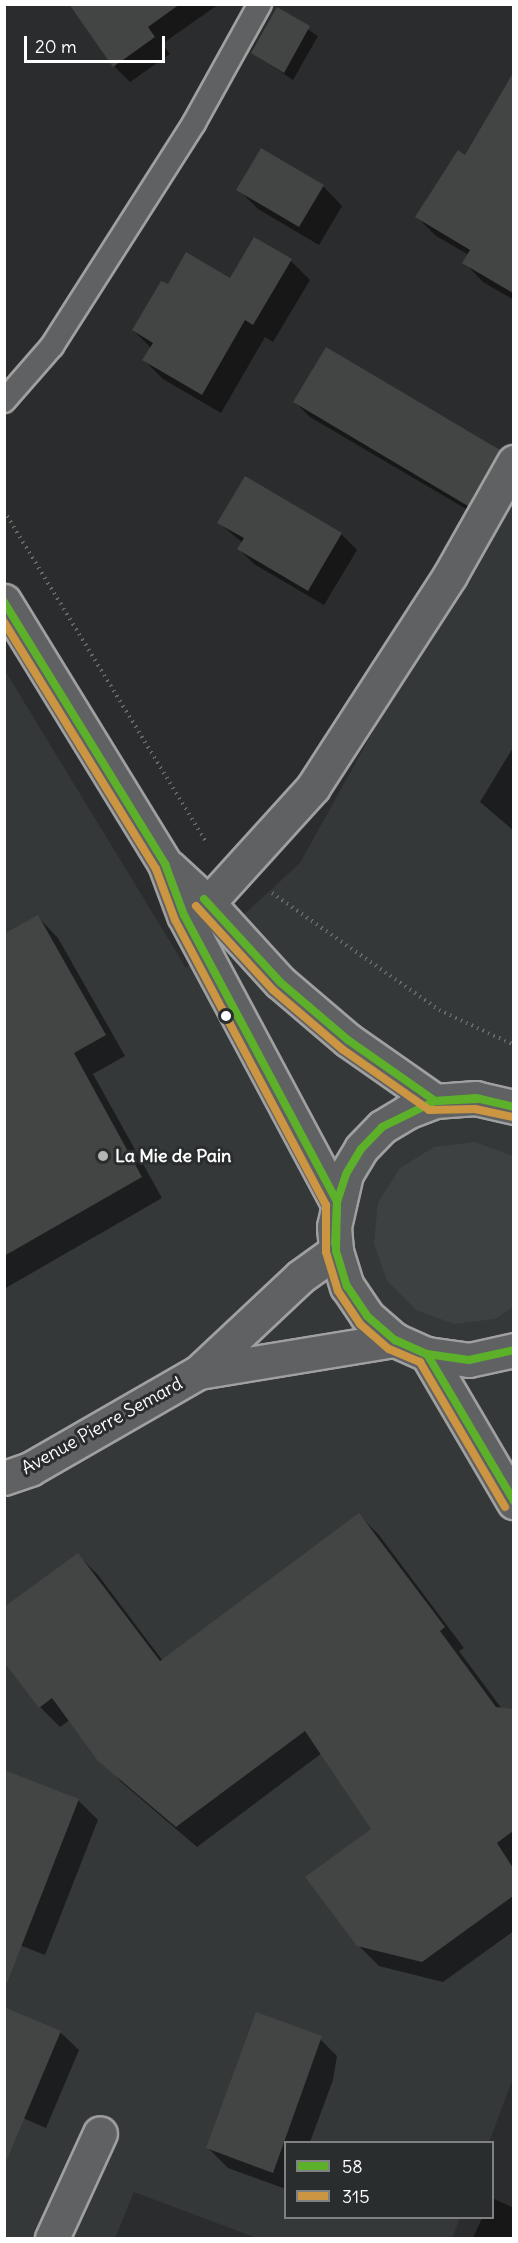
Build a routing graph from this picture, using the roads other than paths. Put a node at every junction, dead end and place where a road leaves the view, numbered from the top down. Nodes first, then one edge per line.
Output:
1 (260, 4) edge
2 (4, 401) edge
3 (513, 462) edge
4 (4, 601) edge
5 (165, 864) junction
6 (208, 903) junction
7 (435, 1101) junction
8 (513, 1107) edge
9 (337, 1202) junction
10 (336, 1251) junction
11 (396, 1340) junction
12 (513, 1350) edge
13 (428, 1354) junction
14 (199, 1372) junction
15 (4, 1478) edge
16 (513, 1502) edge
17 (100, 2133) dead end
18 (52, 2238) edge

1 - 2 lane
3 - 6 main road
4 - 5 main road
5 - 6 main road
5 - 9 main road
6 - 7 main road
7 - 8 main road
7 - 9 main road
9 - 10 main road
10 - 11 main road
10 - 14 main road, Avenue Pierre Semard
11 - 13 main road
11 - 14 main road, Avenue Pierre Semard
12 - 13 main road
13 - 16 main road
14 - 15 main road, Avenue Pierre Semard
17 - 18 main road

